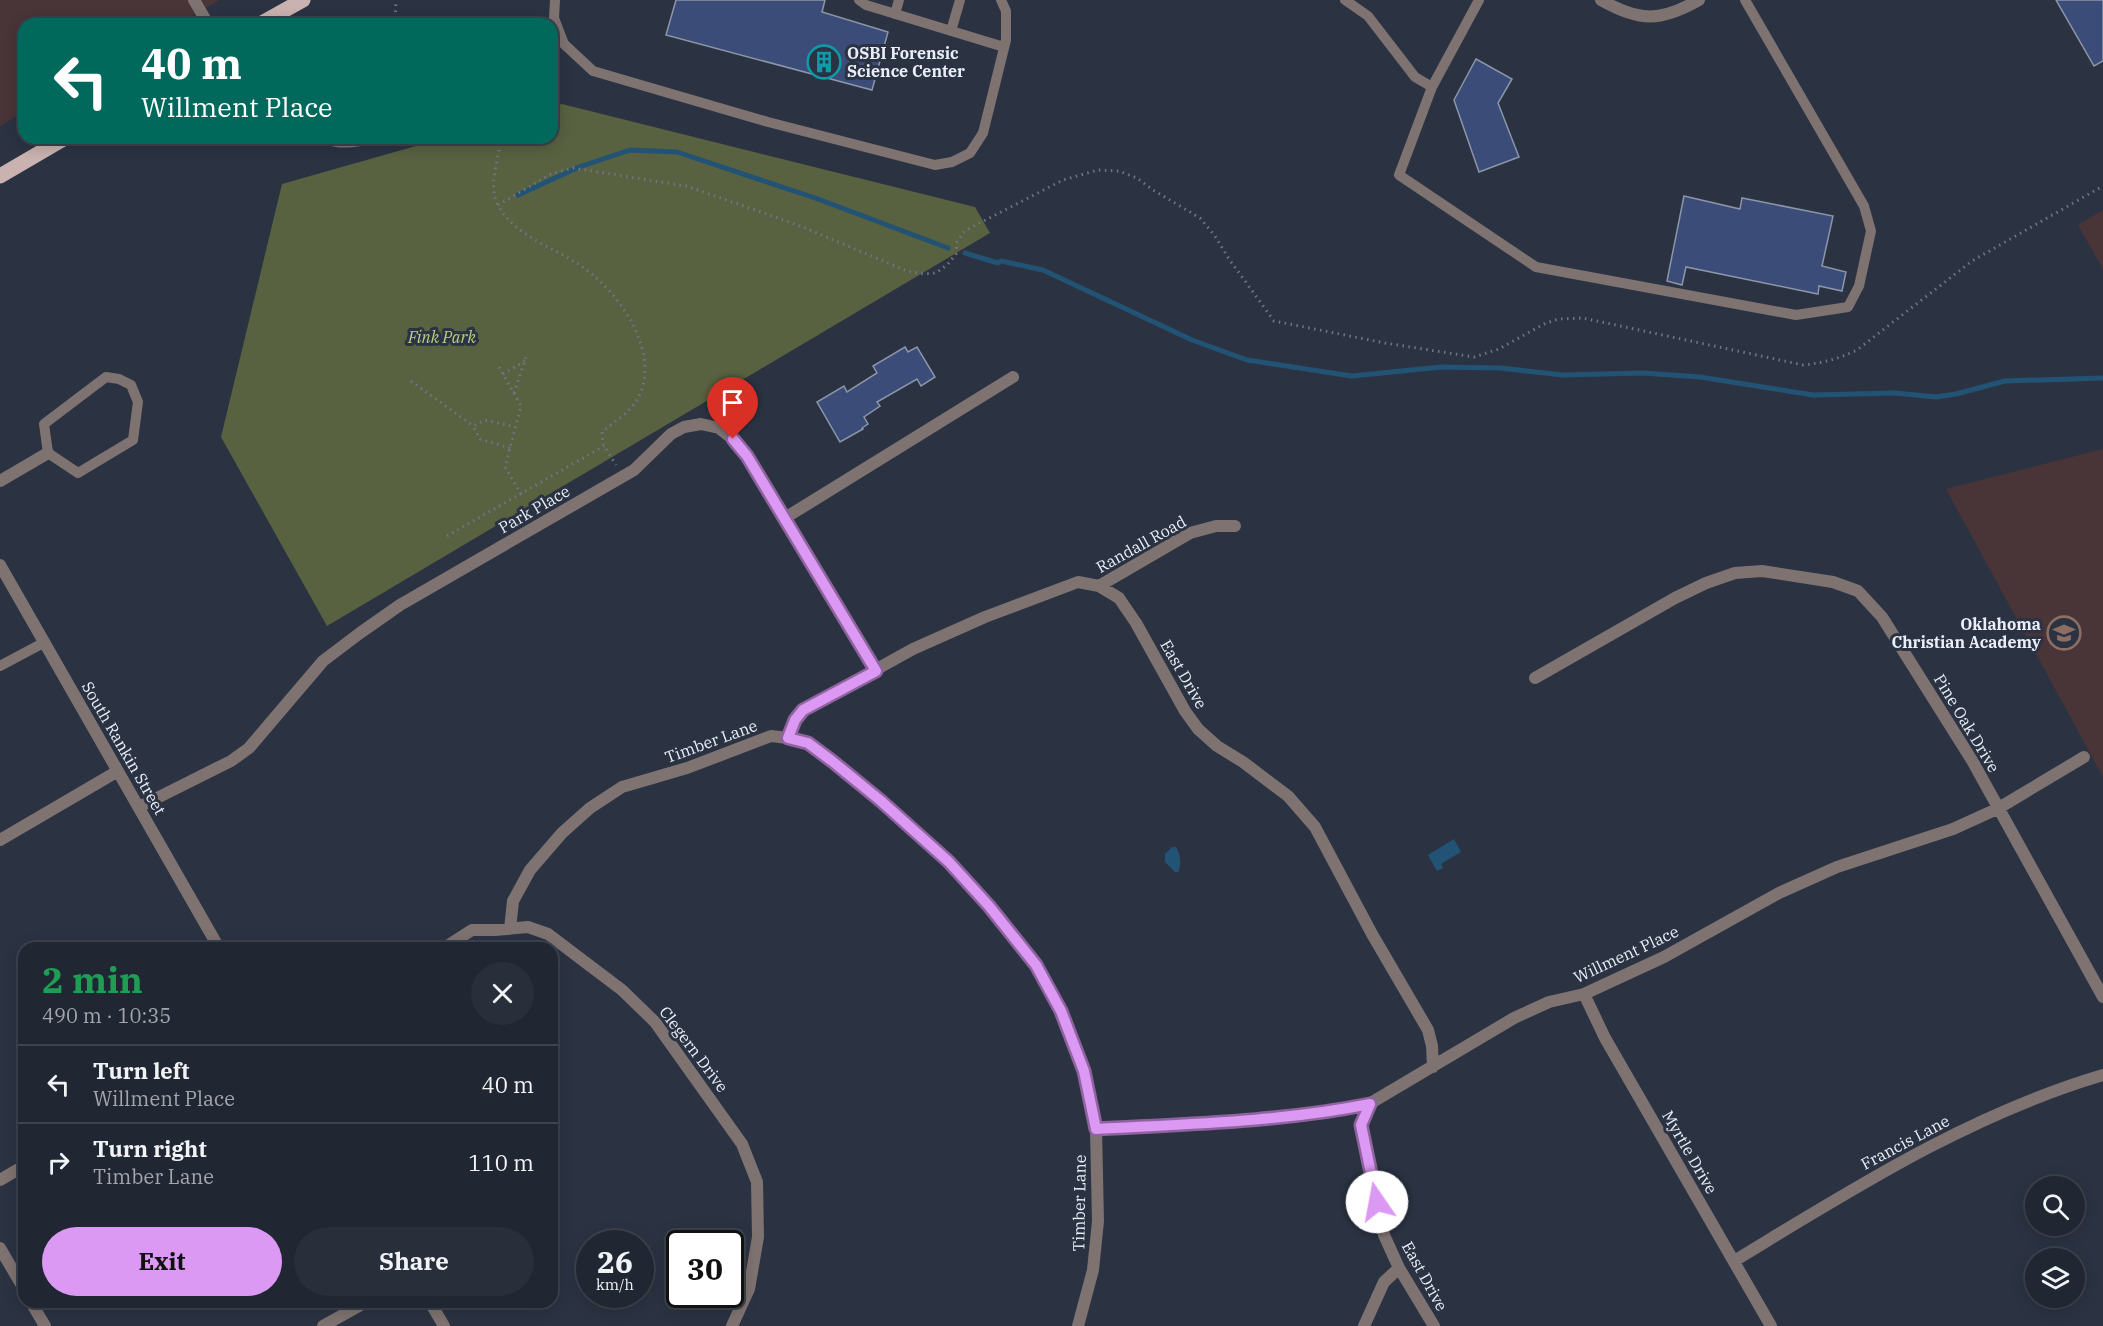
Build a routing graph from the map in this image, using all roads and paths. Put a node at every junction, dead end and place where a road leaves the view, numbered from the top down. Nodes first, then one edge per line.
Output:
1 (194, 0) edge
2 (303, 0) edge
3 (396, 0) edge
4 (555, 0) edge
5 (859, 0) edge
6 (899, 0) edge
7 (960, 0) edge
8 (1000, 0) edge
9 (1345, 0) edge
10 (1479, 0) edge
11 (1601, 0) edge
12 (1699, 0) edge
13 (1745, 0) edge
14 (895, 14) junction
15 (285, 17) edge
16 (204, 18) edge
17 (396, 18) edge
18 (554, 18) edge
19 (558, 28) edge
20 (951, 31) junction
21 (1004, 47) junction
22 (1431, 87) junction
23 (55, 144) edge
24 (500, 144) edge
25 (0, 176) edge
26 (2103, 186) edge
27 (498, 205) junction
28 (499, 367) dead end
29 (503, 374) junction
30 (1013, 377) dead end
31 (411, 381) dead end
32 (514, 393) junction
33 (473, 426) junction
34 (515, 427) junction
35 (604, 446) junction
36 (510, 448) junction
37 (48, 453) junction
38 (622, 477) junction
39 (0, 481) edge
40 (521, 494) junction
41 (784, 518) junction
42 (1235, 526) dead end
43 (447, 536) dead end
44 (0, 565) edge
45 (1099, 586) junction
46 (45, 642) junction
47 (0, 666) edge
48 (876, 671) junction
49 (1535, 678) dead end
50 (788, 738) junction
51 (2084, 757) dead end
52 (118, 771) junction
53 (139, 807) junction
54 (1997, 809) junction
55 (0, 840) edge
56 (510, 928) junction
57 (216, 942) edge
58 (453, 942) edge
59 (1584, 994) junction
60 (2103, 997) edge
61 (1433, 1067) junction
62 (2103, 1075) edge
63 (1370, 1104) junction
64 (1096, 1129) junction
65 (18, 1169) edge
66 (0, 1179) edge
67 (0, 1248) edge
68 (1734, 1261) junction
69 (1399, 1268) junction
70 (18, 1279) edge
71 (34, 1308) edge
72 (355, 1308) edge
73 (434, 1308) edge
74 (45, 1326) edge
75 (323, 1326) edge
76 (444, 1326) edge
77 (732, 1326) edge
78 (1078, 1326) edge
79 (1364, 1326) edge
80 (1434, 1326) edge
81 (1771, 1326) edge

1 - 16 street
2 - 15 main road
3 - 17 path
4 - 18 lane
5 - 14 lane
6 - 14 lane
7 - 20 lane
8 - 21 lane
9 - 22 lane
10 - 22 lane
11 - 12 street
13 - 22 lane
14 - 20 lane
19 - 21 lane
20 - 21 lane
23 - 25 main road
24 - 27 path
26 - 27 path
27 - 35 path
28 - 29 path
29 - 32 path
29 - 32 path
30 - 41 street
31 - 33 path
32 - 34 path
33 - 34 path
33 - 36 path
34 - 36 path
35 - 38 path
35 - 40 path
36 - 40 path
37 - 37 lane
37 - 39 street
38 - 41 street, Park Place
38 - 53 street, Park Place
40 - 43 path
41 - 48 street, Park Place
42 - 45 street, Randall Road
44 - 46 street, South Rankin Street
45 - 48 street
45 - 61 street, East Drive
46 - 47 lane
46 - 52 street, South Rankin Street
48 - 50 street
49 - 54 street, Pine Oak Drive
50 - 56 street, Timber Lane
50 - 64 street, Timber Lane
51 - 54 street, Willment Place
52 - 53 street, South Rankin Street
52 - 55 street
53 - 57 street, South Rankin Street
54 - 59 street, Willment Place
54 - 60 street, Pine Oak Drive
56 - 58 street, Clegern Drive
56 - 77 street, Clegern Drive
59 - 61 street, Willment Place
59 - 68 street, Myrtle Drive
61 - 63 street, Willment Place
62 - 68 street, Francis Lane
63 - 64 street, Willment Place
63 - 69 street, East Drive
64 - 78 street, Timber Lane
65 - 66 street
67 - 70 street
68 - 81 street, Myrtle Drive
69 - 79 street
69 - 80 street, East Drive
71 - 74 street
72 - 75 street
73 - 76 street

